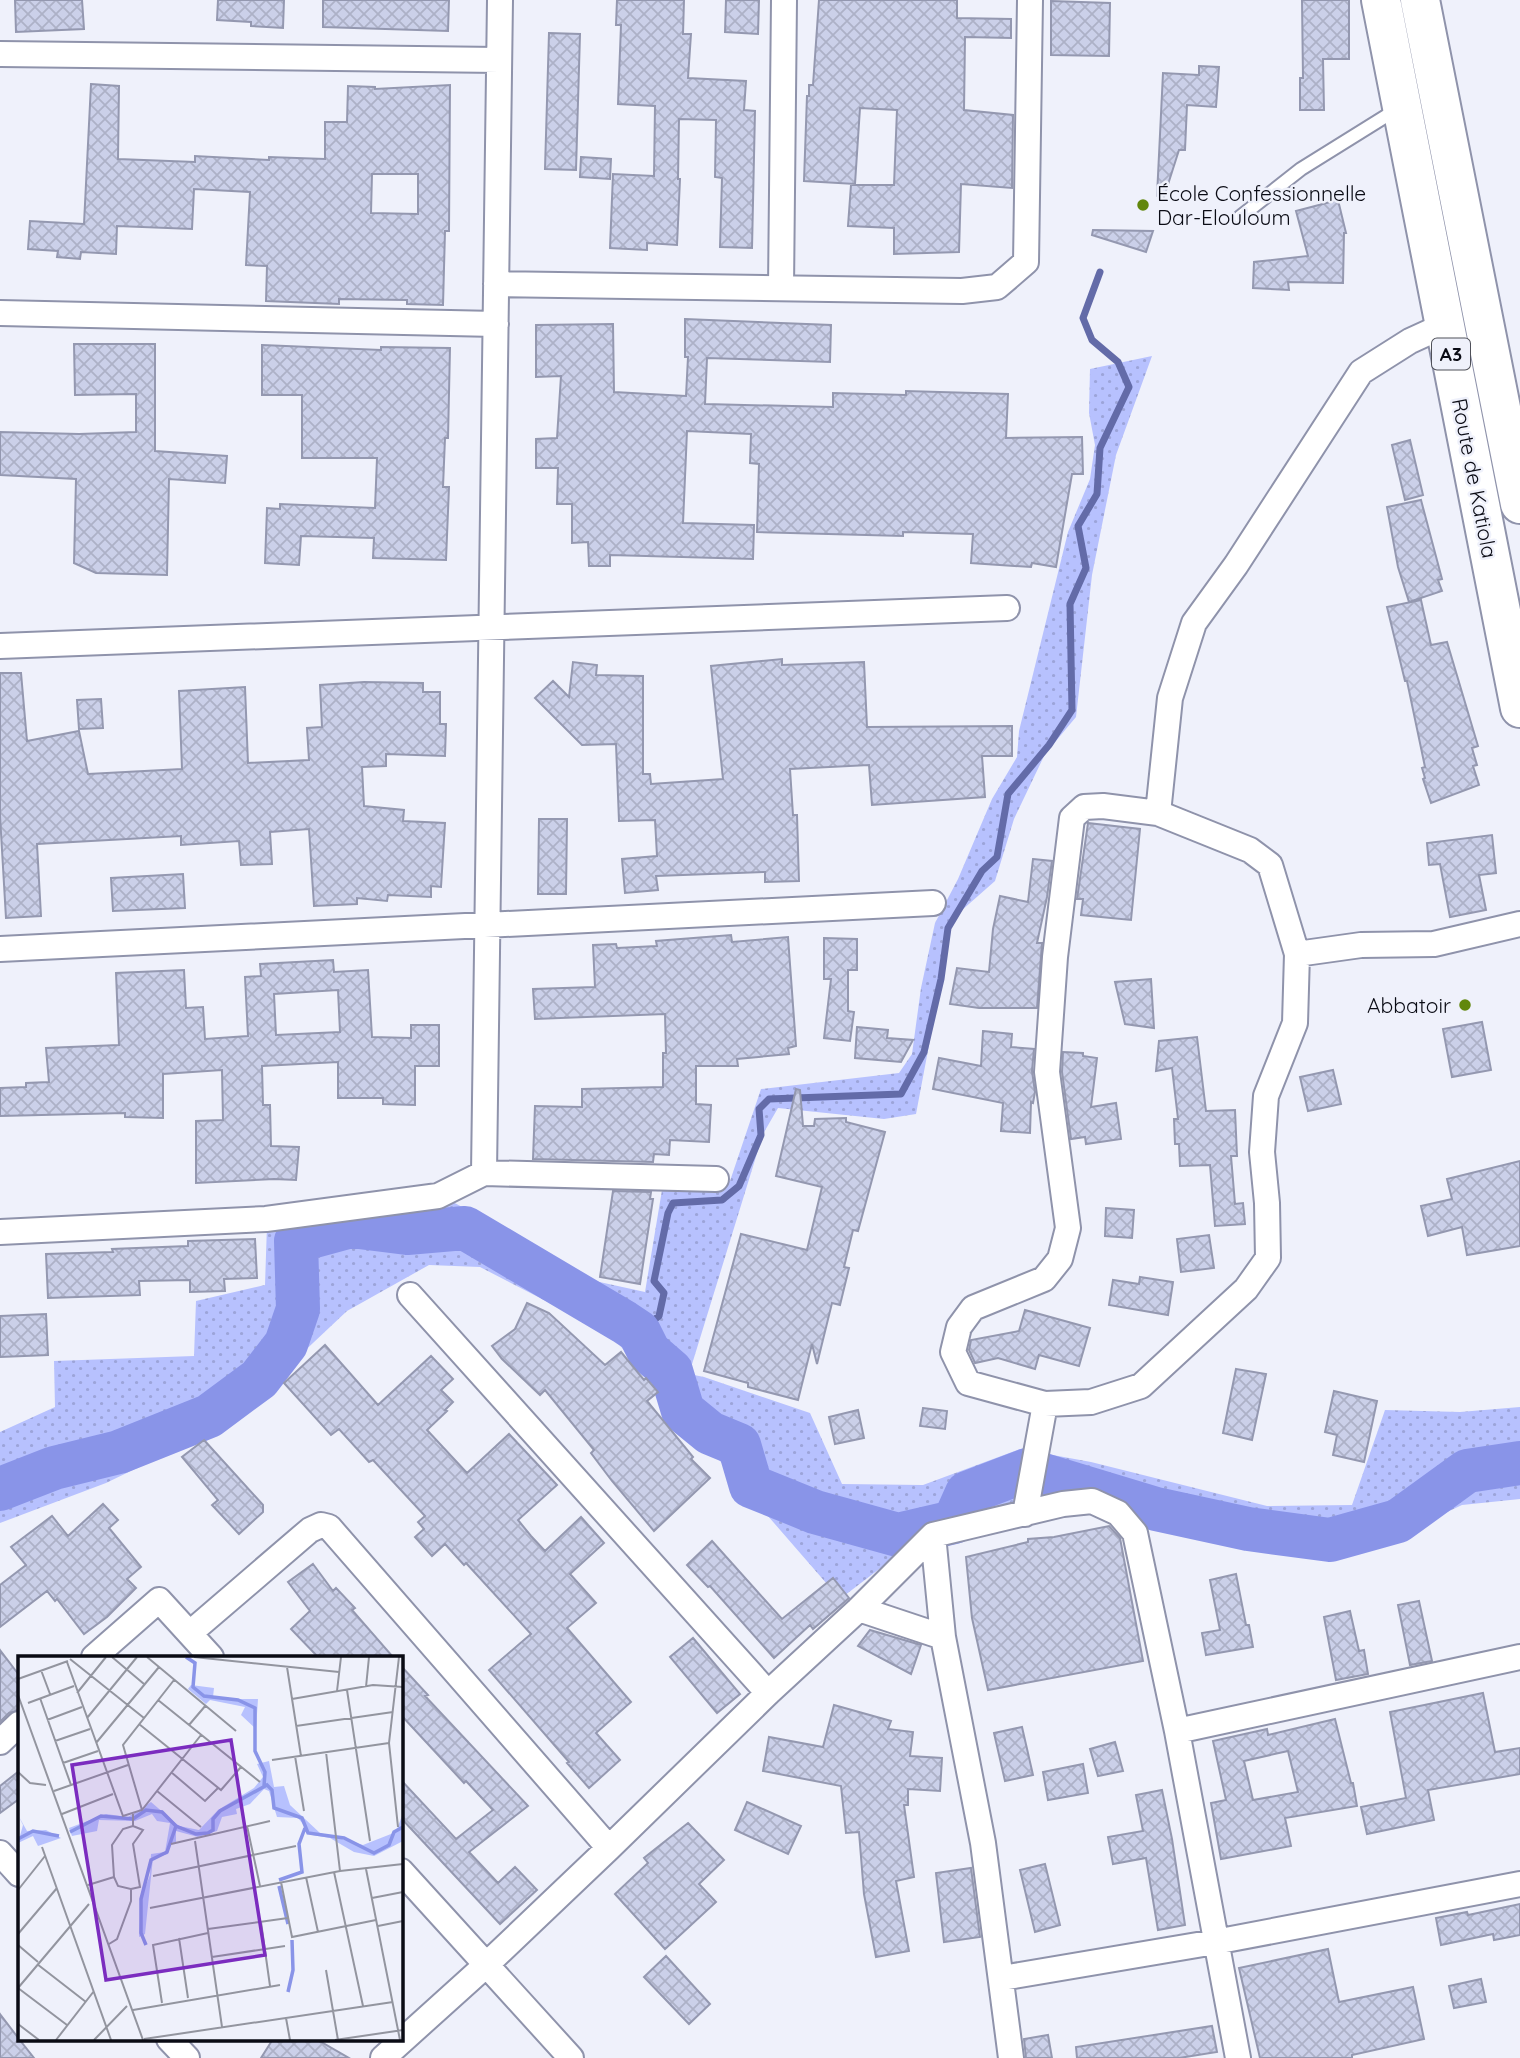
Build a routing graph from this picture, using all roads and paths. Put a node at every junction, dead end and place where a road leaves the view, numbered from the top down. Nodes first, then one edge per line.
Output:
1 (500, 0) edge
2 (783, 0) edge
3 (1030, 0) edge
4 (1381, 0) edge
5 (1420, 0) edge
6 (0, 54) edge
7 (499, 60) junction
8 (1402, 106) junction
9 (1240, 217) dead end
10 (496, 284) junction
11 (781, 288) junction
12 (0, 313) edge
13 (496, 324) junction
14 (1445, 325) junction
15 (1520, 504) edge
16 (1007, 608) dead end
17 (491, 628) junction
18 (0, 646) edge
19 (1520, 708) edge
20 (1158, 813) junction
21 (933, 903) dead end
22 (1520, 924) edge
23 (487, 926) junction
24 (0, 949) edge
25 (1297, 954) junction
26 (484, 1173) junction
27 (716, 1179) dead end
28 (0, 1233) edge
29 (410, 1295) dead end
30 (1045, 1404) junction
31 (1025, 1514) junction
32 (933, 1535) junction
33 (859, 1609) junction
34 (190, 1633) junction
35 (943, 1637) junction
36 (95, 1656) edge
37 (210, 1656) edge
38 (1520, 1657) edge
39 (768, 1693) junction
40 (18, 1725) edge
41 (1177, 1731) junction
42 (0, 1742) edge
43 (609, 1848) junction
44 (0, 1853) edge
45 (402, 1872) edge
46 (18, 1873) edge
47 (1520, 1884) edge
48 (1215, 1942) junction
49 (485, 1966) junction
50 (1002, 1978) junction
51 (170, 2040) edge
52 (187, 2058) edge
53 (383, 2058) edge
54 (571, 2058) edge
55 (1011, 2058) edge
56 (1238, 2058) edge

1 - 7 street
2 - 11 street
3 - 11 street
4 - 8 highway, Route de Katiola / A3
5 - 15 highway, Route de Katiola / A3
6 - 7 street
7 - 10 street
8 - 9 lane
8 - 14 highway, Route de Katiola / A3
10 - 11 street
10 - 13 street
12 - 13 street
13 - 17 street
14 - 19 highway, Route de Katiola / A3
14 - 20 street
16 - 17 street
17 - 18 street
17 - 23 street
20 - 25 street
20 - 30 street
21 - 23 street
22 - 25 street
23 - 24 street
23 - 26 street
25 - 30 street
26 - 27 street
26 - 28 street
29 - 39 street
30 - 31 street
31 - 32 street
31 - 41 street
32 - 33 street
32 - 35 street
33 - 35 street
33 - 39 street
34 - 36 street
34 - 37 street
34 - 43 street
35 - 50 street
38 - 41 street
39 - 43 street
40 - 42 street
41 - 48 street
43 - 49 street
44 - 46 street
45 - 49 street
47 - 48 street
48 - 50 street
48 - 56 street
49 - 53 street
49 - 54 street
50 - 55 street
51 - 52 street

